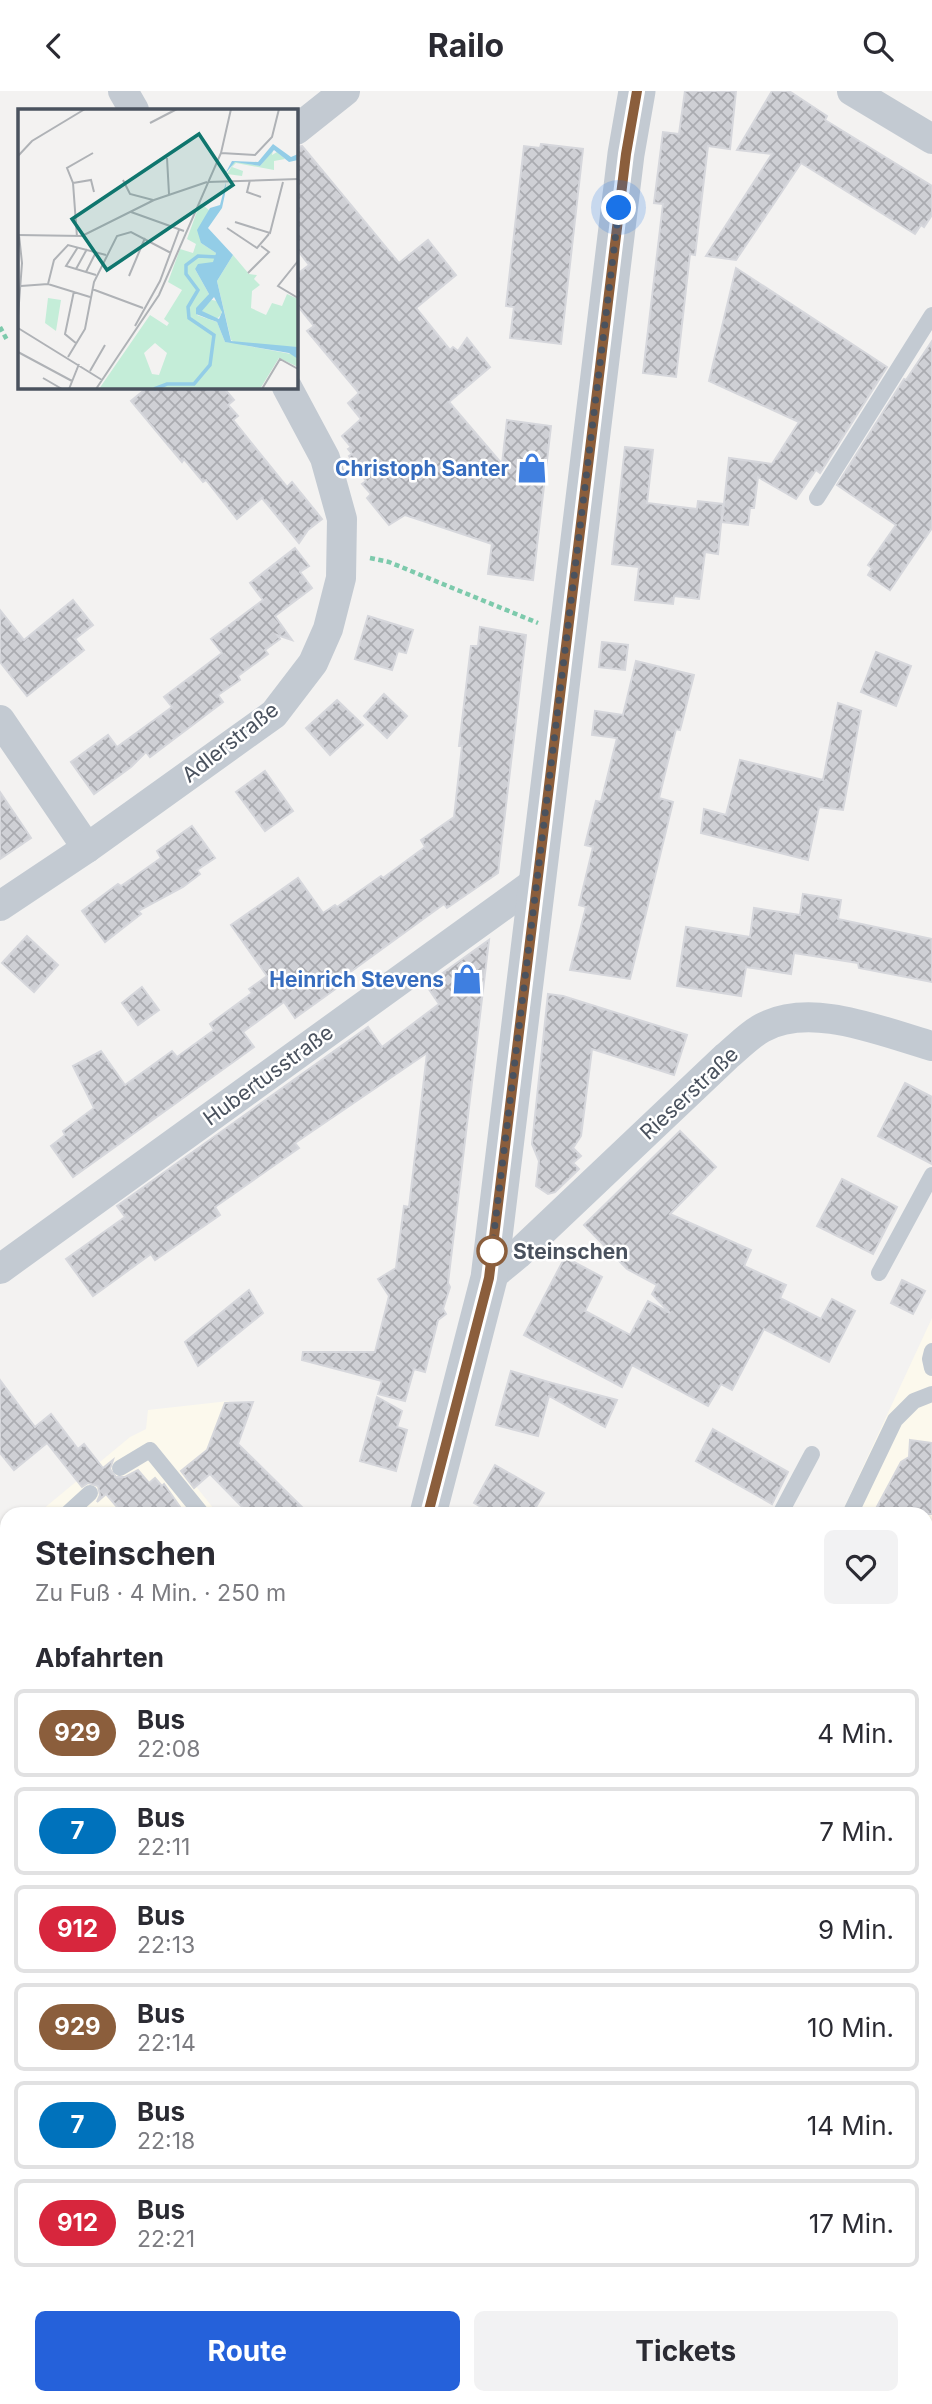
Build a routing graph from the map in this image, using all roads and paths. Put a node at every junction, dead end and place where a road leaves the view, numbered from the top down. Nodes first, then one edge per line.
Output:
1 (123, 91) edge
2 (637, 91) edge
3 (852, 91) edge
4 (327, 97) edge
5 (133, 109) edge
6 (298, 128) edge
7 (932, 139) edge
8 (932, 315) edge
9 (0, 327) edge
10 (7, 340) dead end
11 (288, 389) edge
12 (817, 498) dead end
13 (341, 555) junction
14 (540, 624) dead end
15 (0, 720) edge
16 (87, 848) junction
17 (537, 881) junction
18 (0, 906) edge
19 (932, 1046) edge
20 (932, 1175) edge
21 (0, 1269) edge
22 (879, 1273) dead end
23 (489, 1278) junction
24 (932, 1350) edge
25 (932, 1368) edge
26 (932, 1394) edge
27 (812, 1454) dead end
28 (120, 1468) dead end
29 (90, 1493) dead end
30 (80, 1507) edge
31 (196, 1507) edge
32 (430, 1507) edge
33 (784, 1507) edge
34 (853, 1507) edge

1 - 5 street
2 - 17 street
3 - 7 street
4 - 6 street
8 - 12 lane
9 - 10 path
11 - 13 street, Adlerstraße
13 - 14 path
13 - 16 street, Adlerstraße
15 - 16 street
16 - 18 street, Adlerstraße
17 - 21 street, Hubertusstraße
17 - 23 street
19 - 23 street, Rieserstraße
20 - 22 lane
23 - 32 street
24 - 25 lane
26 - 34 lane
27 - 33 lane
28 - 31 lane
29 - 30 lane

